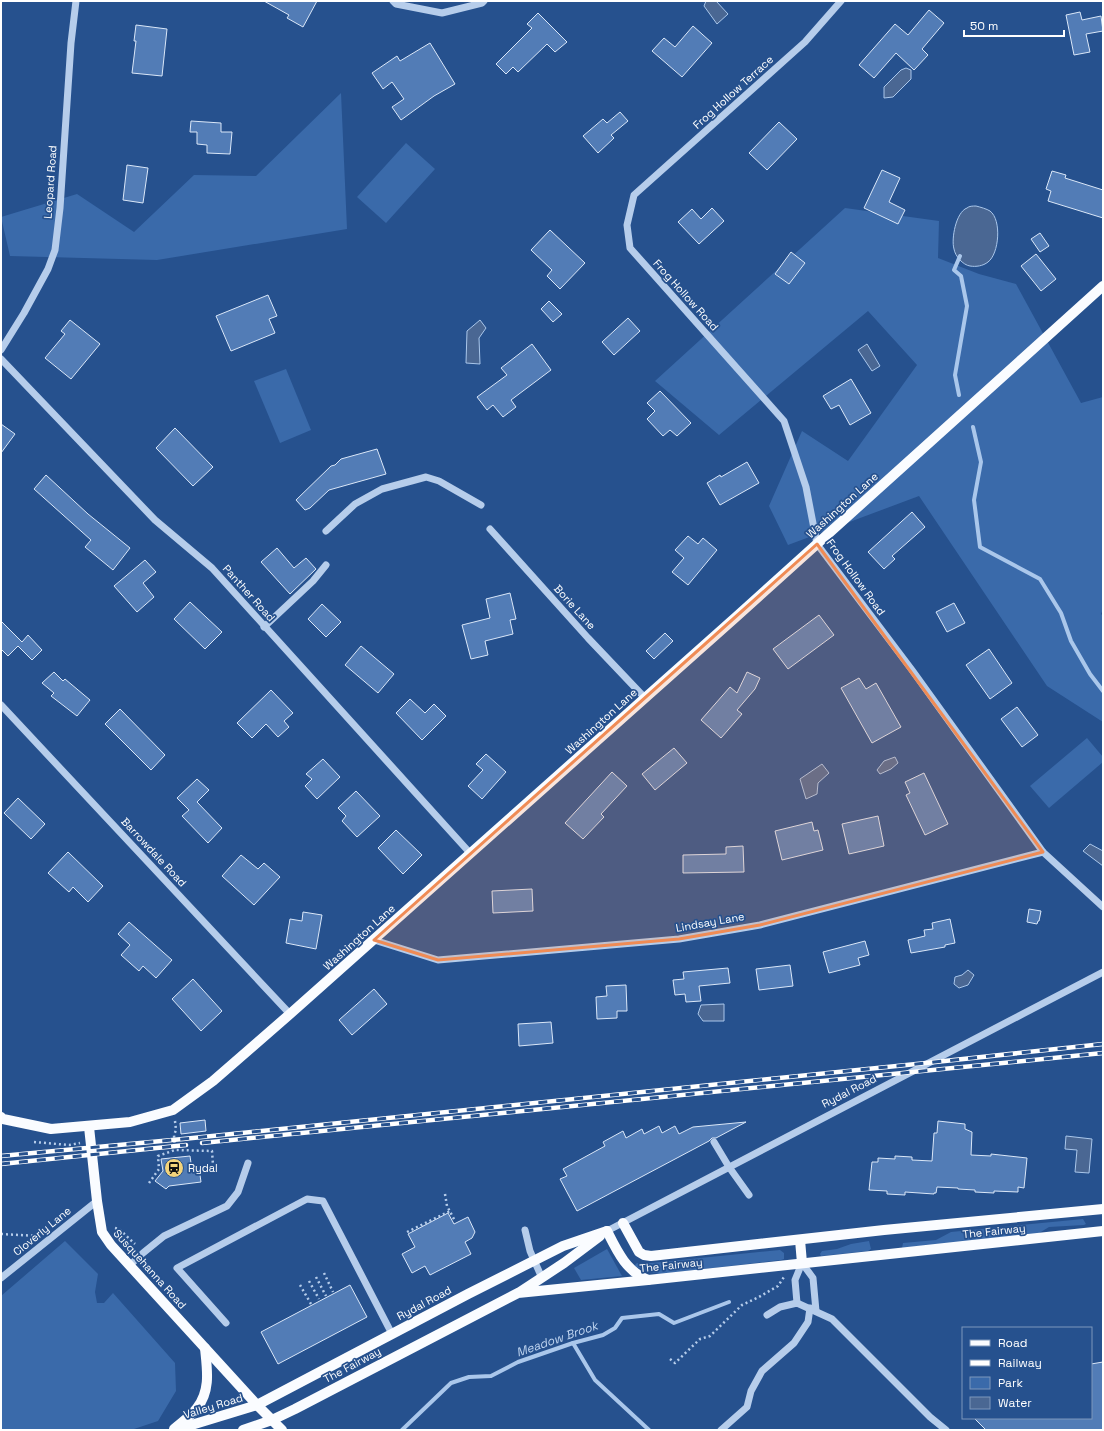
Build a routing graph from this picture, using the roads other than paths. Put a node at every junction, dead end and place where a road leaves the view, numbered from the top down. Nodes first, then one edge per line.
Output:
1 (76, 1) edge
2 (393, 1) edge
3 (484, 1) edge
4 (842, 1) edge
5 (634, 195) joint
6 (1103, 286) edge
7 (1, 350) edge
8 (1, 359) edge
9 (481, 505) dead end
10 (490, 529) dead end
11 (326, 531) dead end
12 (817, 544) junction
13 (326, 565) dead end
14 (264, 627) junction
15 (645, 698) junction
16 (1, 705) edge
17 (1044, 852) junction
18 (470, 853) junction
19 (1103, 907) edge
20 (374, 940) junction
21 (1103, 972) edge
22 (290, 1014) junction
23 (1, 1117) edge
24 (89, 1127) junction
25 (714, 1142) dead end
26 (248, 1163) dead end
27 (728, 1167) junction
28 (749, 1195) dead end
29 (97, 1201) junction
30 (1103, 1209) edge
31 (623, 1223) junction
32 (525, 1230) dead end
33 (607, 1231) junction
34 (1103, 1231) edge
35 (800, 1240) junction
36 (534, 1260) junction
37 (802, 1263) junction
38 (130, 1265) junction
39 (1, 1278) edge
40 (542, 1278) junction
41 (648, 1280) junction
42 (518, 1293) junction
43 (797, 1304) junction
44 (813, 1310) junction
45 (767, 1315) dead end
46 (226, 1323) dead end
47 (392, 1334) junction
48 (205, 1348) junction
49 (257, 1405) junction
50 (272, 1420) junction
51 (174, 1430) edge
52 (243, 1430) edge
53 (282, 1430) edge
54 (720, 1430) edge
55 (946, 1430) edge

1 - 7 street, Leopard Road
2 - 3 street
4 - 5 street, Frog Hollow Terrace
5 - 12 street, Frog Hollow Road
6 - 12 main road, Washington Lane
8 - 14 street, Panther Road
9 - 11 street
10 - 15 street, Borie Lane
12 - 15 main road, Washington Lane
12 - 17 street, Frog Hollow Road
13 - 14 street
14 - 18 street, Panther Road
15 - 18 main road, Washington Lane
16 - 22 street, Barrowdale Road
17 - 19 street, Frog Hollow Road
17 - 20 street, Lindsay Lane
18 - 20 main road, Washington Lane
20 - 22 main road, Washington Lane
21 - 27 street, Rydal Road
22 - 24 main road, Washington Lane
23 - 24 main road
24 - 29 main road, Susquehanna Road
25 - 27 street
26 - 38 street
27 - 28 street
27 - 31 street, Rydal Road
29 - 38 main road, Susquehanna Road
29 - 39 street, Cloverly Lane
30 - 35 main road, The Fairway
31 - 33 street, Rydal Road
31 - 35 main road, The Fairway
32 - 36 street
33 - 36 main road, Rydal Road
33 - 40 main road, Rydal Road
33 - 41 main road
34 - 37 main road, The Fairway
35 - 37 main road
36 - 40 street
36 - 47 main road, Rydal Road
37 - 41 main road, The Fairway
37 - 43 street
37 - 44 street
38 - 48 main road, Susquehanna Road
40 - 42 main road, Rydal Road
41 - 42 main road, The Fairway
42 - 50 main road, The Fairway
43 - 44 street
43 - 45 street
44 - 54 street
44 - 55 street
46 - 47 street
47 - 49 main road, Rydal Road
48 - 49 main road, Susquehanna Road
48 - 51 main road
49 - 50 main road, Susquehanna Road
49 - 51 main road, Valley Road
50 - 52 main road
50 - 53 main road, Susquehanna Road

